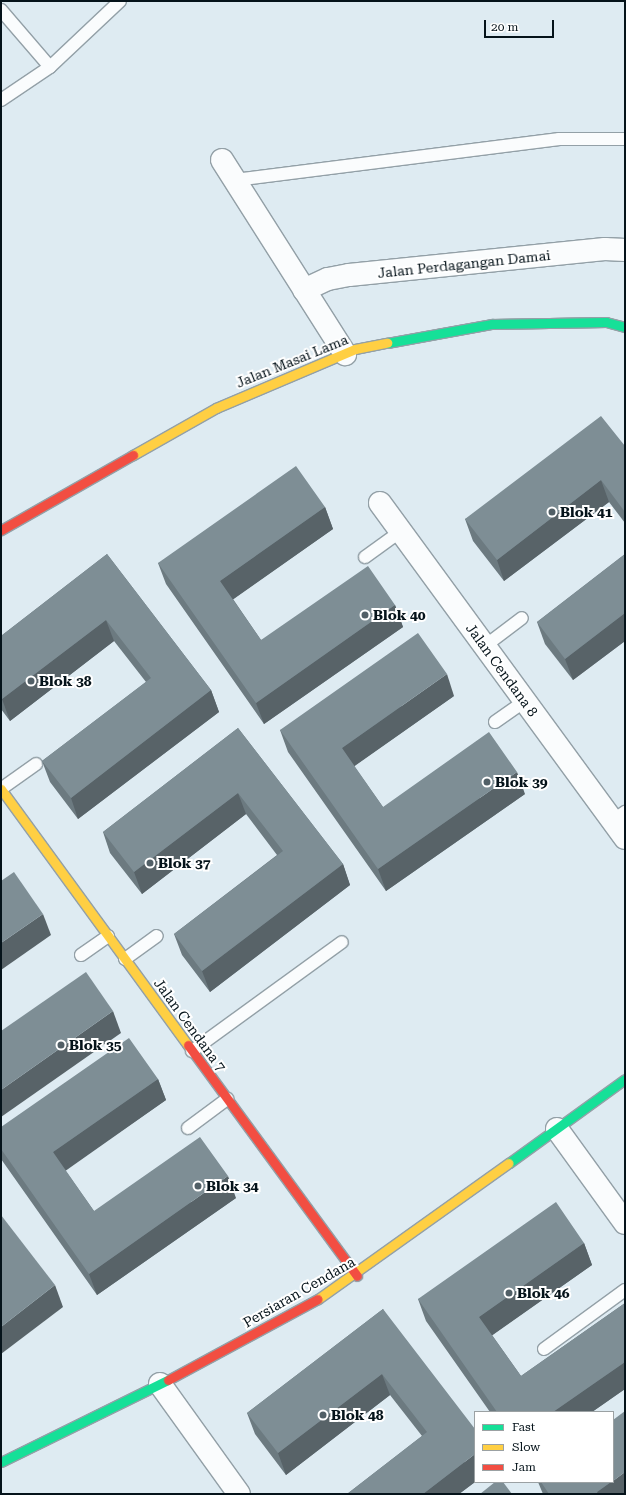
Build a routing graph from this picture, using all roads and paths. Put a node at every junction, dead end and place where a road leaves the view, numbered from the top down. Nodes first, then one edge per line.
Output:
1 (120, 1) edge
2 (1, 10) edge
3 (50, 67) junction
4 (1, 100) edge
5 (625, 139) edge
6 (222, 160) dead end
7 (235, 180) junction
8 (625, 250) edge
9 (304, 290) junction
10 (625, 327) edge
11 (345, 354) junction
12 (380, 503) dead end
13 (1, 530) edge
14 (400, 531) junction
15 (365, 557) dead end
16 (522, 618) dead end
17 (484, 646) junction
18 (525, 701) junction
19 (495, 722) dead end
20 (36, 764) dead end
21 (1, 789) edge
22 (618, 816) edge
23 (625, 838) edge
24 (108, 936) junction
25 (157, 936) dead end
26 (342, 942) dead end
27 (81, 955) dead end
28 (125, 959) junction
29 (192, 1051) junction
30 (625, 1079) edge
31 (227, 1100) junction
32 (188, 1128) dead end
33 (557, 1129) junction
34 (625, 1223) edge
35 (356, 1276) junction
36 (625, 1290) edge
37 (544, 1349) dead end
38 (160, 1384) junction
39 (1, 1462) edge
40 (239, 1494) edge

1 - 3 lane
2 - 3 lane
3 - 4 lane
5 - 7 lane
6 - 7 street
7 - 9 street
8 - 9 street, Jalan Perdagangan Damai
9 - 11 street
10 - 11 street, Jalan Masai Lama
11 - 13 street, Jalan Masai Lama
12 - 14 street, Jalan Cendana 8
14 - 15 lane
14 - 17 street, Jalan Cendana 8
16 - 17 lane
17 - 18 street, Jalan Cendana 8
18 - 19 lane
18 - 22 street, Jalan Cendana 8
20 - 21 lane
21 - 24 street, Jalan Cendana 7
22 - 23 street, Jalan Cendana 8
24 - 27 lane
24 - 28 street, Jalan Cendana 7
25 - 28 lane
26 - 29 lane
28 - 29 street, Jalan Cendana 7
29 - 31 street, Jalan Cendana 7
30 - 33 street, Persiaran Cendana
31 - 32 lane
31 - 35 street, Jalan Cendana 7
33 - 34 street
33 - 35 street, Persiaran Cendana
35 - 38 street, Persiaran Cendana
36 - 37 lane
38 - 39 street, Persiaran Cendana
38 - 40 street

